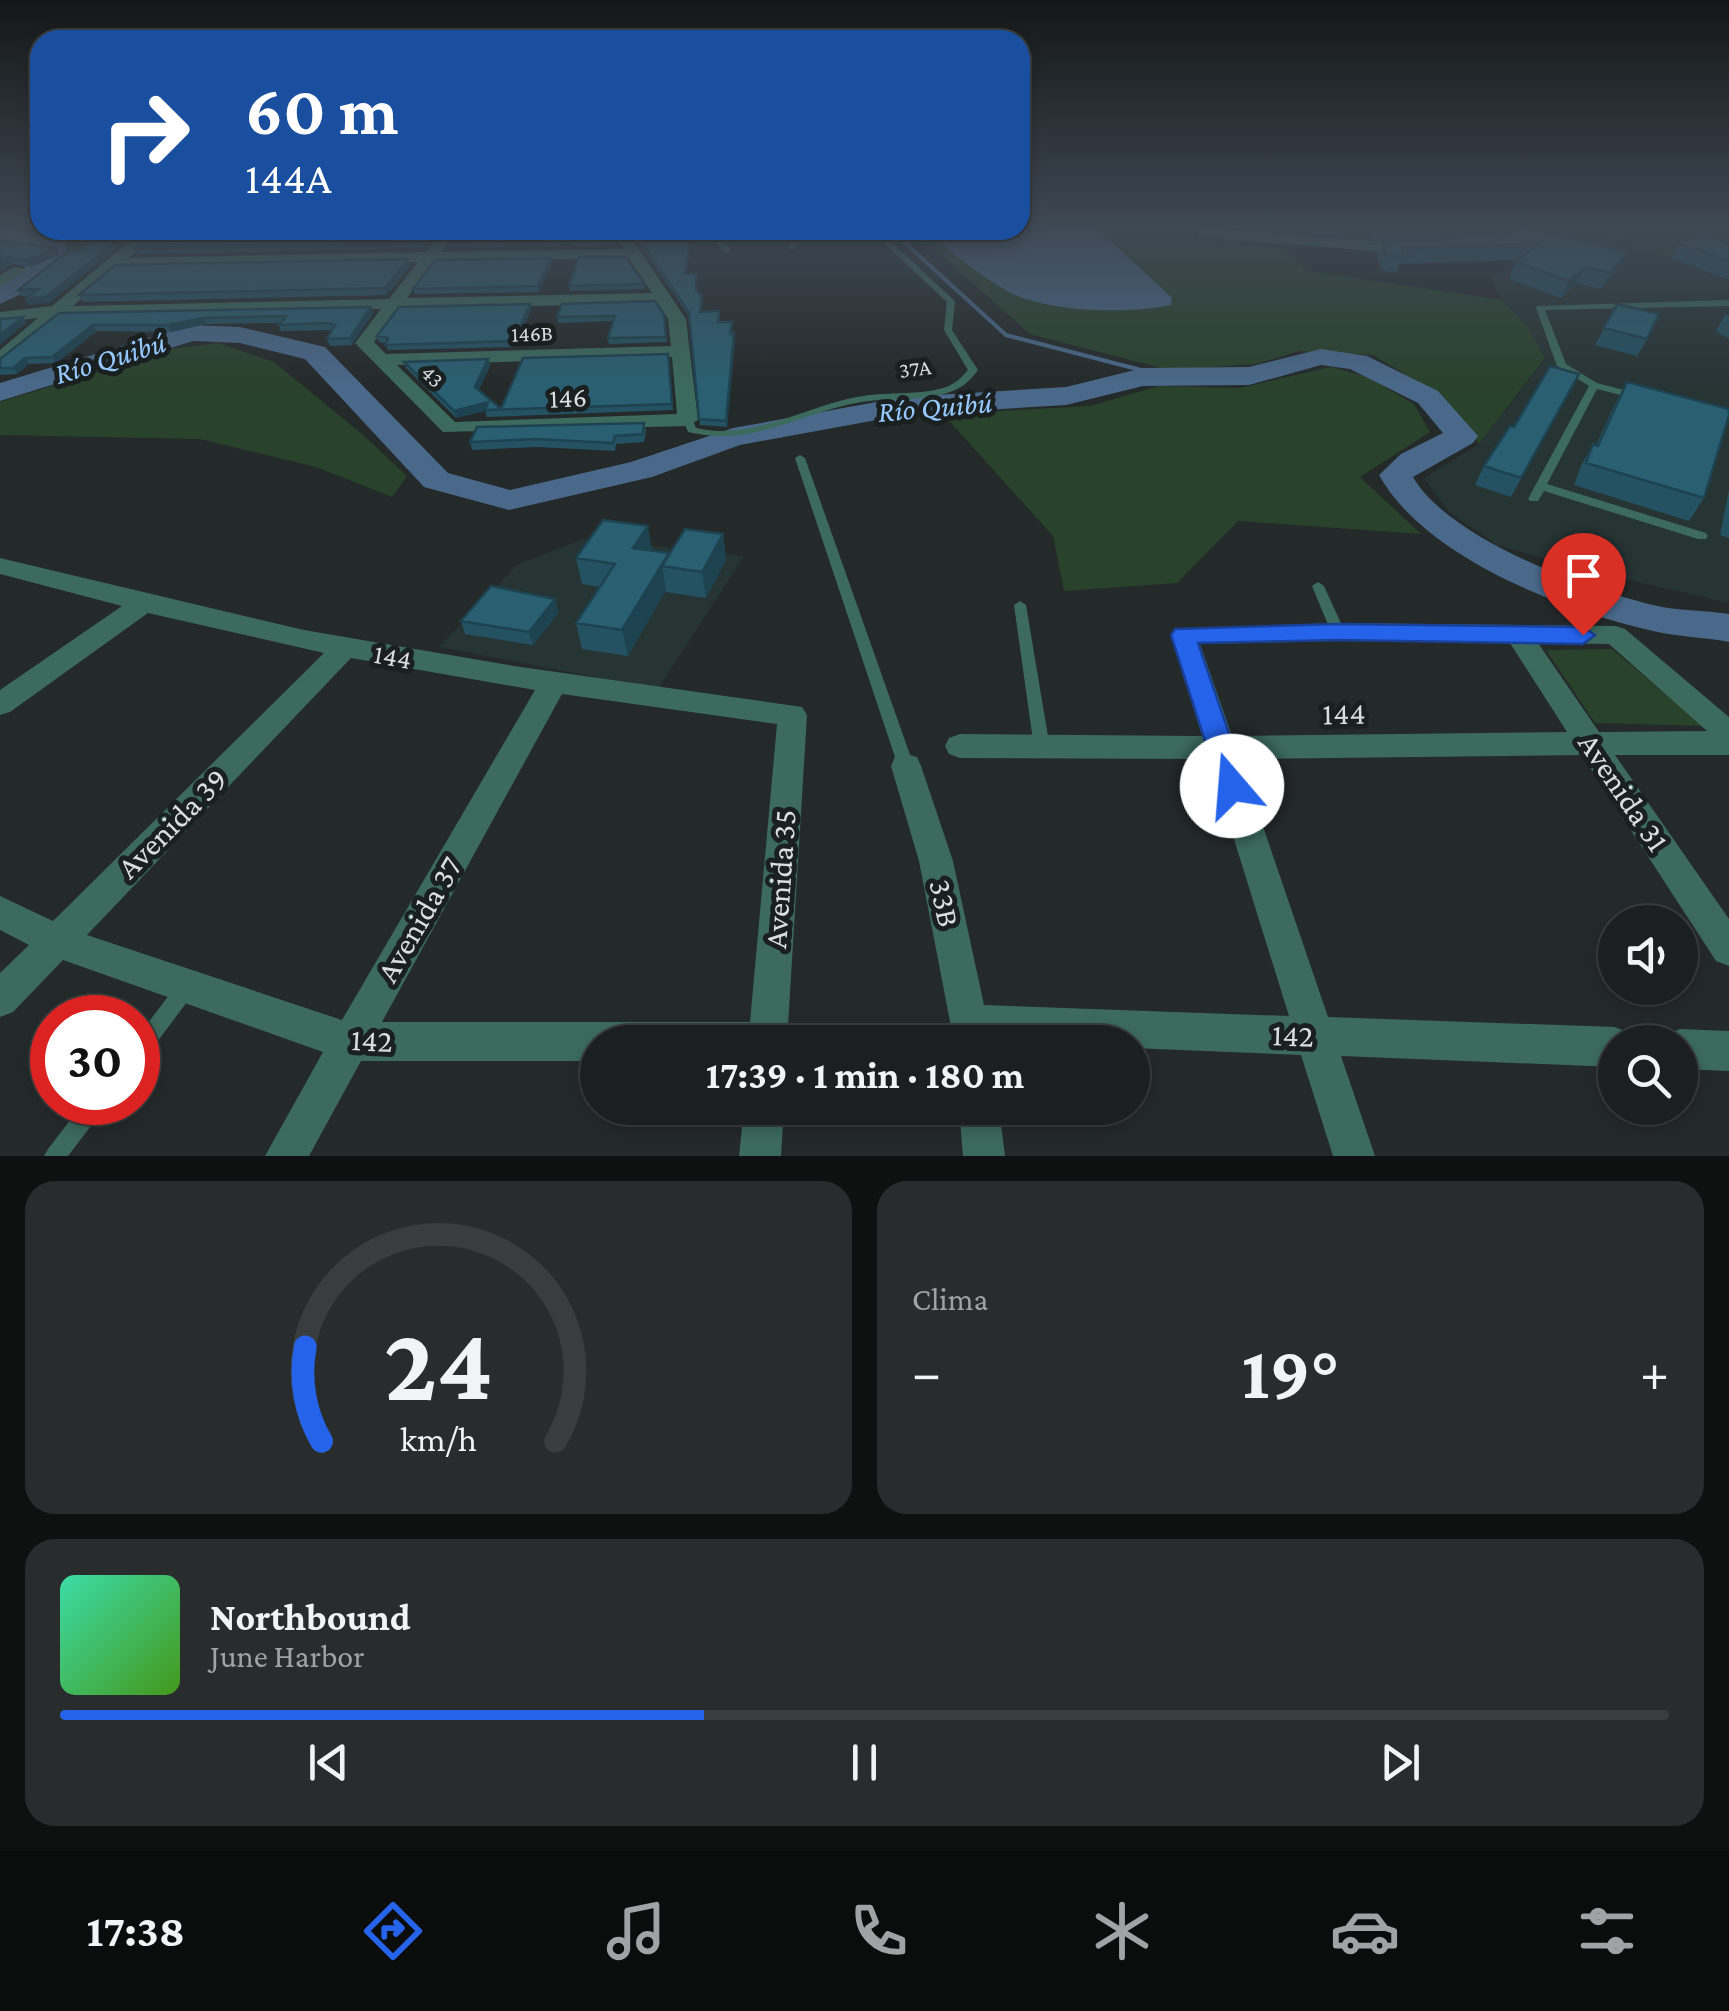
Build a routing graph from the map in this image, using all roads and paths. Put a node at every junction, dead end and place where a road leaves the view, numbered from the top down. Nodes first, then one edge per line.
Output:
1 (91, 282) edge
2 (412, 282) edge
3 (654, 282) edge
4 (930, 282) edge
5 (665, 298) junction
6 (1729, 304) edge
7 (395, 305) junction
8 (55, 312) junction
9 (0, 317) edge
10 (683, 351) junction
11 (0, 359) edge
12 (381, 360) junction
13 (1594, 385) junction
14 (1644, 399) edge
15 (688, 420) junction
16 (450, 428) joint
17 (800, 458) dead end
18 (1541, 486) junction
19 (1534, 500) dead end
20 (1702, 536) dead end
21 (0, 566) edge
22 (1318, 586) dead end
23 (143, 604) junction
24 (1020, 605) dead end
25 (1338, 632) junction
26 (1518, 634) junction
27 (345, 648) junction
28 (554, 684) junction
29 (0, 704) edge
30 (792, 716) joint
31 (1729, 734) edge
32 (1590, 742) junction
33 (1729, 743) edge
34 (960, 746) dead end
35 (1042, 748) junction
36 (1221, 750) junction
37 (906, 766) joint
38 (0, 912) edge
39 (57, 941) junction
40 (1729, 950) edge
41 (188, 986) junction
42 (0, 999) edge
43 (160, 1022) edge
44 (769, 1025) edge
45 (970, 1025) edge
46 (1150, 1035) edge
47 (1315, 1036) junction
48 (348, 1042) junction
49 (580, 1042) edge
50 (1598, 1046) edge
51 (1698, 1050) edge
52 (1729, 1051) edge
53 (79, 1125) edge
54 (763, 1125) edge
55 (981, 1125) edge
56 (55, 1156) edge
57 (286, 1156) edge
58 (760, 1156) edge
59 (984, 1156) edge
60 (1354, 1156) edge

1 - 8 street
2 - 7 street
3 - 5 street
4 - 15 lane, 37A
5 - 7 street
5 - 10 street
6 - 13 lane
7 - 8 street
7 - 12 street
8 - 9 street
8 - 11 street
10 - 12 street, 146B
10 - 15 street
12 - 16 street, 43
13 - 14 lane
13 - 18 lane
15 - 16 street, 146
17 - 37 lane
18 - 19 lane
18 - 20 lane
21 - 23 street, 144
22 - 25 lane
23 - 27 street, 144
23 - 29 street
24 - 35 lane
25 - 26 street
25 - 36 street
26 - 31 street
26 - 32 street, Avenida 31
27 - 28 street, 144
27 - 39 street, Avenida 39
28 - 30 street, 144
28 - 48 street, Avenida 37
30 - 44 street, Avenida 35
32 - 33 street, 144
32 - 36 street, 144
32 - 40 street, Avenida 31
34 - 35 street, 144
35 - 36 street, 144
36 - 47 street
37 - 45 street, 33B
38 - 39 street, 142
39 - 41 street, 142
39 - 42 street, Avenida 39
41 - 43 lane
41 - 48 street, 142
46 - 47 street, 142
47 - 50 street, 142
47 - 60 street
48 - 49 street, 142
48 - 57 street, Avenida 37
51 - 52 street
53 - 56 lane
54 - 58 street
55 - 59 street

